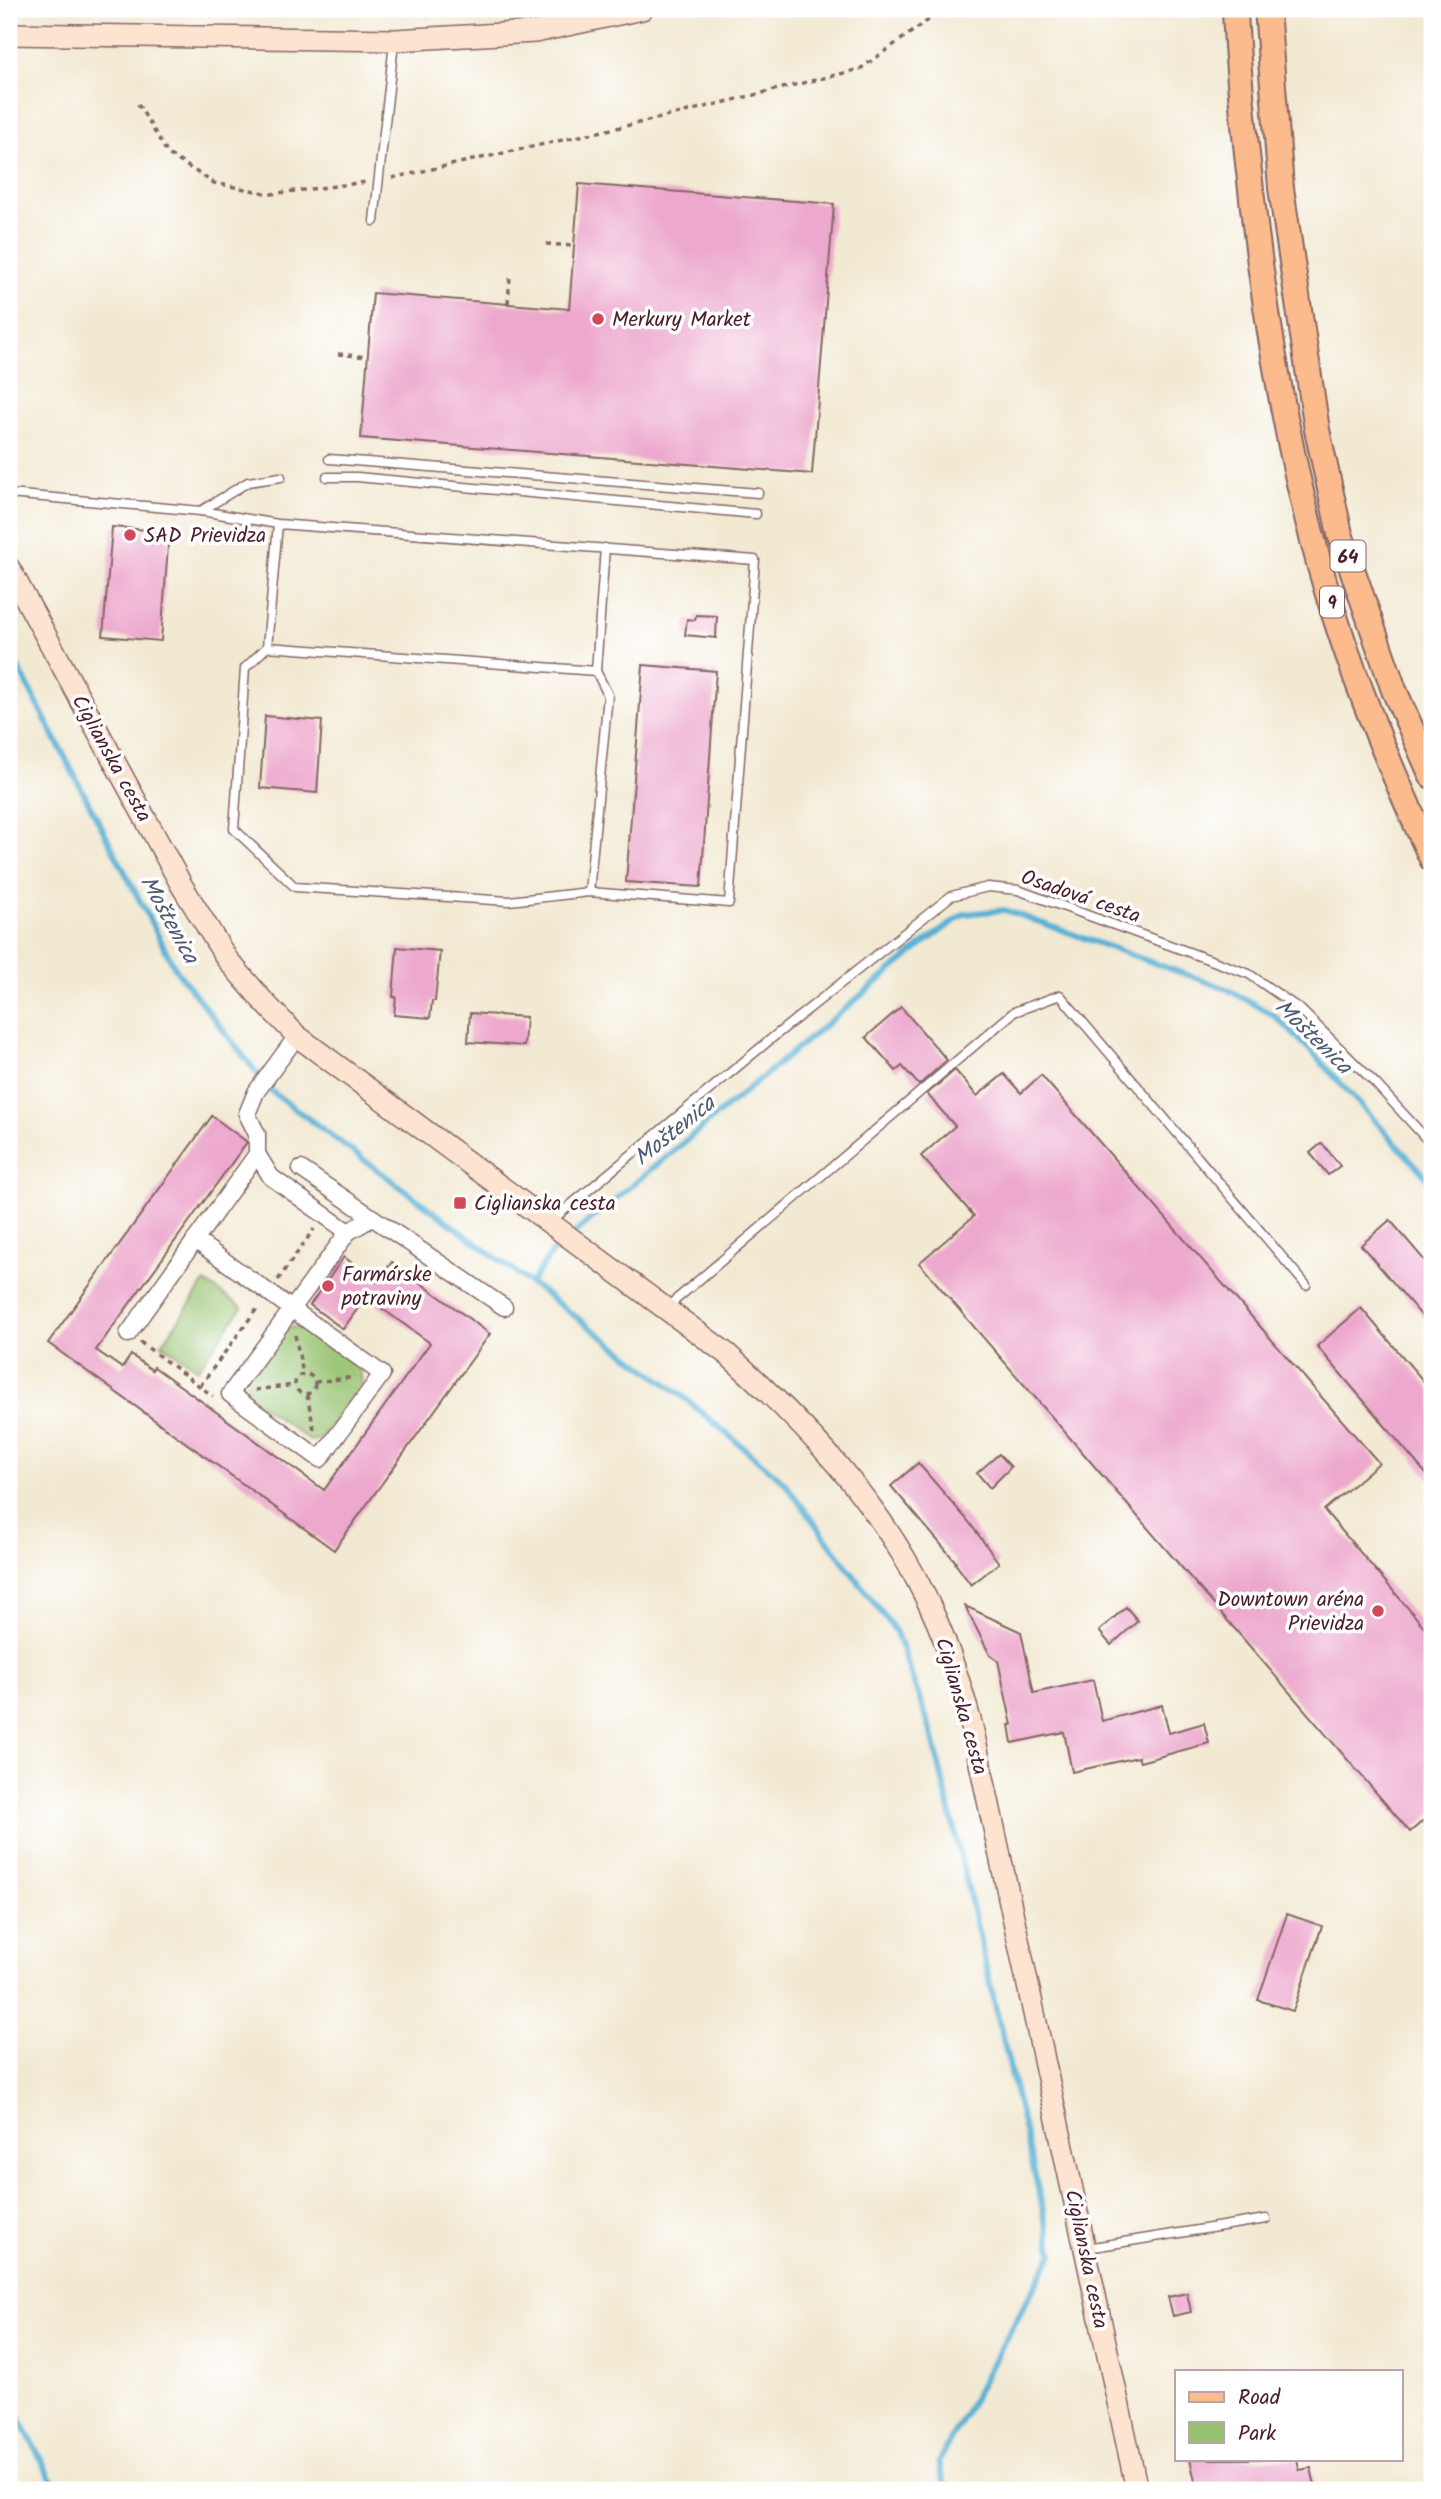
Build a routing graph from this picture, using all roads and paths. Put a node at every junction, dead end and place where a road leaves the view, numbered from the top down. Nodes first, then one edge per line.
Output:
1 (642, 9) edge
2 (944, 9) edge
3 (1235, 9) edge
4 (1267, 9) edge
5 (9, 34) edge
6 (395, 40) junction
7 (138, 104) dead end
8 (378, 181) junction
9 (374, 221) dead end
10 (546, 244) dead end
11 (574, 246) dead end
12 (510, 276) dead end
13 (508, 303) dead end
14 (338, 354) dead end
15 (367, 356) dead end
16 (328, 459) dead end
17 (281, 477) dead end
18 (327, 477) dead end
19 (758, 493) dead end
20 (9, 494) edge
21 (201, 511) junction
22 (757, 514) dead end
23 (278, 524) junction
24 (605, 548) junction
25 (9, 568) edge
26 (267, 647) junction
27 (596, 671) junction
28 (1432, 776) edge
29 (1432, 859) edge
30 (589, 892) junction
31 (297, 1036) junction
32 (1432, 1145) edge
33 (257, 1154) junction
34 (301, 1169) dead end
35 (372, 1218) junction
36 (348, 1232) junction
37 (564, 1233) junction
38 (195, 1240) junction
39 (1306, 1285) dead end
40 (259, 1306) dead end
41 (504, 1307) dead end
42 (666, 1308) junction
43 (287, 1315) junction
44 (128, 1334) joint
45 (303, 1374) junction
46 (382, 1374) junction
47 (315, 1382) junction
48 (294, 1385) junction
49 (230, 1394) junction
50 (307, 1395) junction
51 (320, 1459) junction
52 (1266, 2219) dead end
53 (1084, 2249) junction
54 (1137, 2490) edge

1 - 6 street
2 - 8 path
3 - 29 main road, 9
4 - 28 main road, 64
5 - 6 street
6 - 8 lane
7 - 8 path
8 - 9 lane
10 - 11 path
12 - 13 path
14 - 15 path
16 - 19 lane
17 - 21 lane
18 - 22 lane
20 - 21 lane
21 - 23 lane
23 - 24 lane
23 - 26 lane
24 - 27 lane
24 - 30 lane
25 - 31 street, Ciglianska cesta
26 - 27 lane
26 - 30 lane
27 - 30 lane
31 - 33 street
31 - 37 street, Ciglianska cesta
32 - 37 lane, Osadová cesta
33 - 36 street
33 - 38 street
34 - 35 street
35 - 36 street
35 - 41 street
36 - 43 street
37 - 42 street, Ciglianska cesta
38 - 43 street
38 - 44 street
39 - 42 lane
40 - 43 path
42 - 53 street, Ciglianska cesta
43 - 45 path
43 - 46 street
43 - 49 street
44 - 49 path
45 - 47 path
45 - 48 path
46 - 47 path
46 - 51 street
47 - 50 path
48 - 49 path
48 - 50 path
49 - 51 street
50 - 51 path
52 - 53 lane
53 - 54 street, Ciglianska cesta

